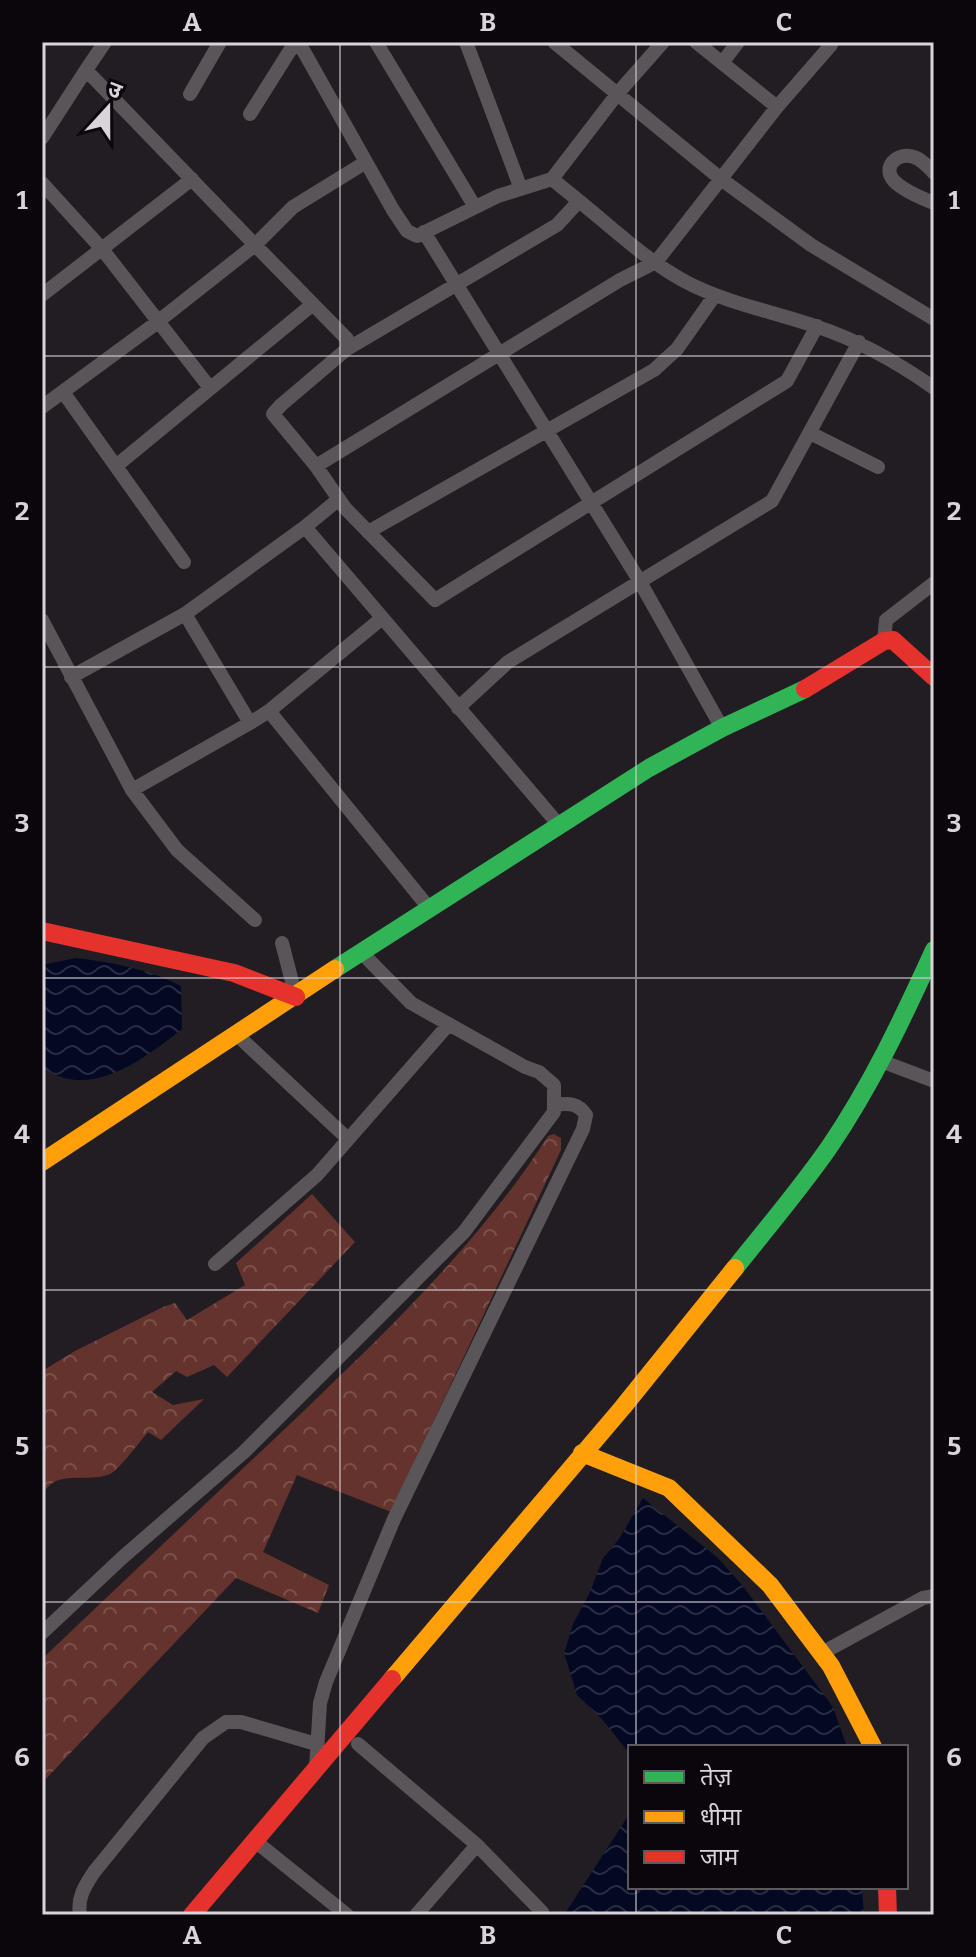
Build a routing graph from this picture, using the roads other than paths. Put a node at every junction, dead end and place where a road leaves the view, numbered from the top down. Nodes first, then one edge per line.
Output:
1 (105, 42) edge
2 (220, 42) edge
3 (376, 42) edge
4 (466, 42) edge
5 (663, 42) edge
6 (696, 42) edge
7 (738, 42) edge
8 (827, 42) edge
9 (292, 43) edge
10 (558, 43) edge
11 (722, 63) junction
12 (86, 70) junction
13 (618, 93) junction
14 (190, 94) dead end
15 (777, 107) junction
16 (250, 114) dead end
17 (42, 138) edge
18 (366, 162) junction
19 (934, 173) edge
20 (192, 179) junction
21 (552, 179) junction
22 (721, 179) junction
23 (42, 183) edge
24 (521, 189) junction
25 (579, 201) junction
26 (934, 203) edge
27 (475, 207) junction
28 (424, 232) junction
29 (255, 245) junction
30 (102, 249) junction
31 (656, 262) junction
32 (457, 286) junction
33 (42, 295) edge
34 (715, 295) junction
35 (313, 304) junction
36 (934, 319) edge
37 (158, 321) junction
38 (817, 326) junction
39 (859, 342) junction
40 (347, 349) junction
41 (499, 356) junction
42 (210, 388) junction
43 (934, 388) edge
44 (63, 392) junction
45 (42, 407) edge
46 (546, 431) junction
47 (810, 433) junction
48 (116, 466) junction
49 (316, 466) junction
50 (878, 467) dead end
51 (339, 499) junction
52 (592, 503) junction
53 (305, 527) junction
54 (368, 532) junction
55 (184, 562) dead end
56 (639, 580) junction
57 (934, 583) edge
58 (185, 614) junction
59 (381, 619) junction
60 (42, 620) edge
61 (884, 641) junction
62 (71, 677) junction
63 (934, 677) edge
64 (458, 708) junction
65 (269, 711) junction
66 (250, 723) junction
67 (722, 728) junction
68 (132, 790) junction
69 (559, 825) junction
70 (429, 908) junction
71 (255, 920) dead end
72 (42, 931) edge
73 (282, 943) dead end
74 (934, 950) edge
75 (362, 953) junction
76 (934, 990) edge
77 (296, 997) junction
78 (449, 1024) junction
79 (237, 1035) junction
80 (888, 1064) junction
81 (934, 1081) edge
82 (555, 1105) junction
83 (348, 1139) junction
84 (42, 1162) edge
85 (215, 1264) dead end
86 (588, 1456) junction
87 (934, 1596) edge
88 (42, 1633) edge
89 (822, 1653) junction
90 (316, 1744) junction
91 (358, 1744) junction
92 (872, 1745) edge
93 (316, 1770) junction
94 (477, 1845) junction
95 (261, 1846) junction
96 (887, 1889) edge
97 (542, 1914) edge
98 (80, 1915) edge
99 (192, 1915) edge
100 (211, 1915) edge
101 (347, 1915) edge
102 (416, 1915) edge
103 (888, 1915) edge

1 - 12 street
2 - 14 street
3 - 27 street
4 - 24 street
5 - 13 street
6 - 11 street
7 - 11 street
8 - 15 street
9 - 16 street
9 - 18 street
10 - 13 street
11 - 15 street
12 - 17 street
12 - 20 street
13 - 21 street
13 - 22 street
15 - 22 street
18 - 28 street
18 - 29 street
19 - 26 street
20 - 29 street
20 - 30 street
21 - 24 street
21 - 25 street
22 - 31 street
22 - 36 street
23 - 30 street
24 - 27 street
25 - 31 street
25 - 32 street
27 - 28 street
28 - 32 street
29 - 35 street
29 - 37 street
30 - 33 street
30 - 37 street
31 - 34 street
31 - 41 street
32 - 40 street
32 - 41 street
34 - 38 street
34 - 46 street
35 - 40 street
35 - 42 street
37 - 42 street
37 - 44 street
38 - 39 street
38 - 52 street
39 - 43 street
39 - 47 street
40 - 49 street
41 - 46 street
41 - 49 street
42 - 48 street
44 - 45 street
44 - 48 street
46 - 52 street
46 - 54 street
47 - 50 street
47 - 56 street
48 - 55 street
49 - 51 street
51 - 53 street
51 - 54 street
52 - 54 street
52 - 56 street
53 - 58 street
53 - 59 street
56 - 64 street
56 - 67 street
57 - 61 street
58 - 62 street
58 - 66 street
59 - 64 street
59 - 65 street
60 - 62 street
61 - 63 main road
61 - 67 main road
62 - 68 street
64 - 69 street
65 - 66 street
65 - 70 street
66 - 68 street
67 - 69 main road
68 - 71 street
69 - 70 main road
70 - 75 main road
72 - 77 main road
73 - 77 street
74 - 80 main road
75 - 77 main road
75 - 78 street
76 - 80 main road
77 - 79 main road
78 - 82 street
78 - 83 street
79 - 83 street
79 - 84 main road
80 - 81 street
80 - 86 main road
82 - 88 street
82 - 90 street
83 - 85 street
86 - 89 main road
86 - 91 main road
86 - 93 main road
87 - 89 street
89 - 92 main road
90 - 93 street
90 - 98 street
91 - 94 street
91 - 95 main road
93 - 95 main road
94 - 97 street
94 - 102 street
95 - 99 main road
95 - 100 main road
95 - 101 street
96 - 103 main road

